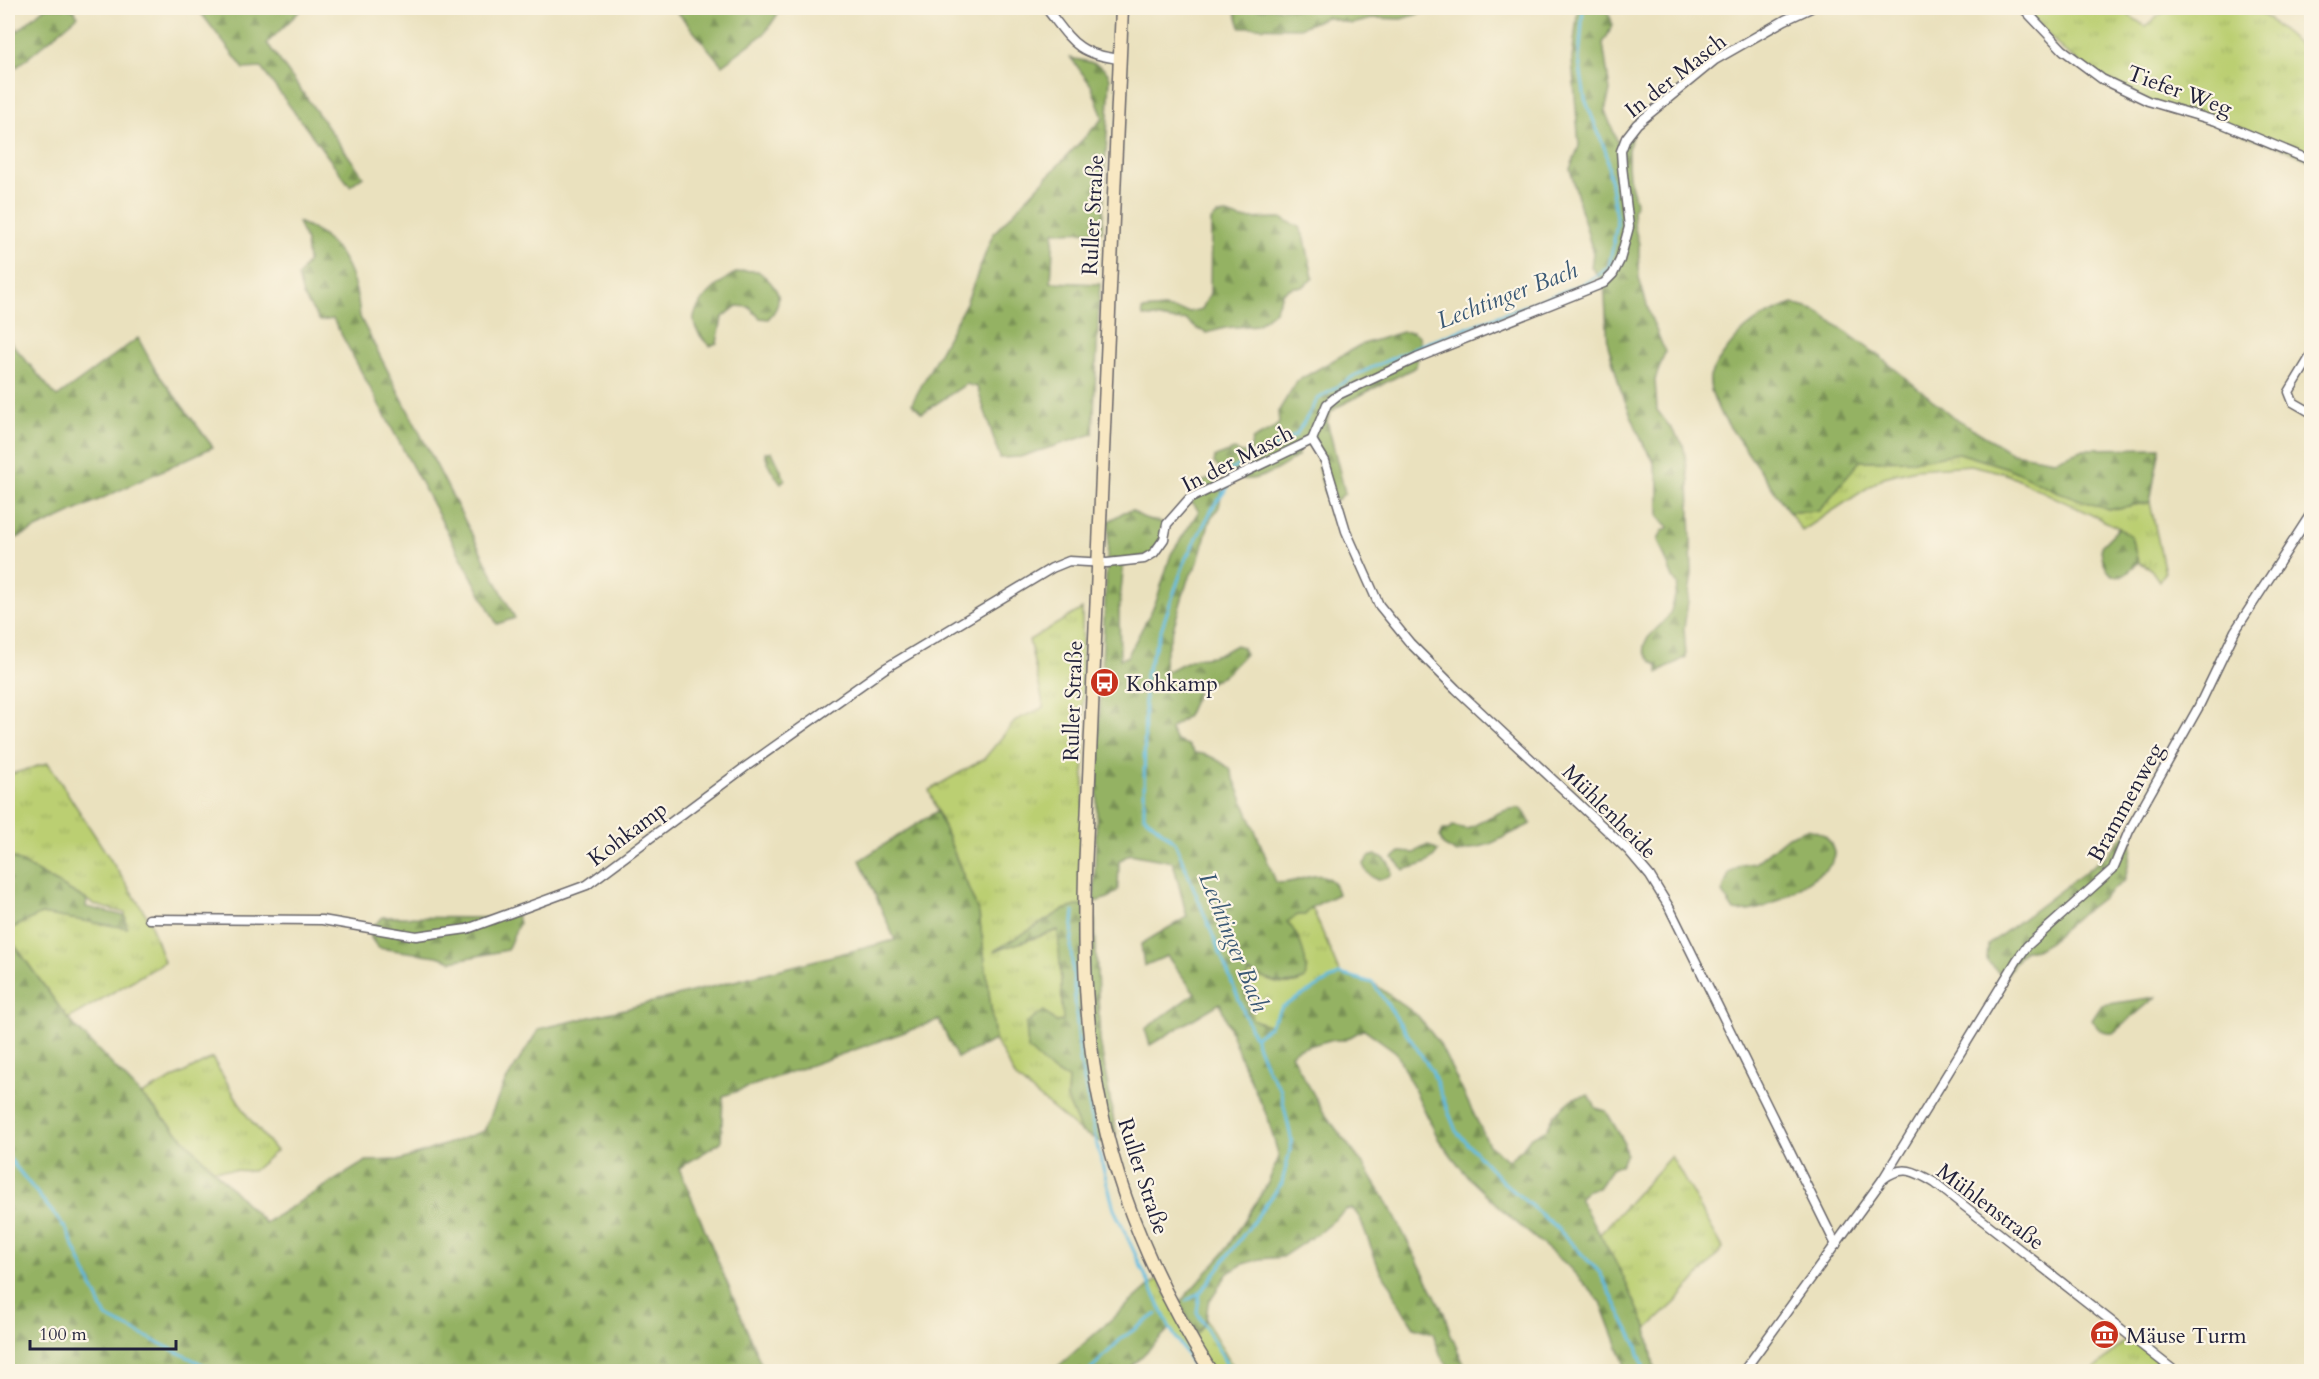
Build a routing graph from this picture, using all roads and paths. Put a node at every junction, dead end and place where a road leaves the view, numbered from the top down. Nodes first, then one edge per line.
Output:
1 (1046, 8) edge
2 (1122, 8) edge
3 (1811, 8) edge
4 (2023, 8) edge
5 (1120, 59) junction
6 (2312, 161) edge
7 (2312, 354) edge
8 (2312, 413) edge
9 (1312, 440) junction
10 (2312, 512) edge
11 (1097, 562) junction
12 (149, 919) dead end
13 (1883, 1179) junction
14 (1836, 1245) junction
15 (1210, 1371) edge
16 (1743, 1371) edge
17 (2176, 1371) edge

1 - 5 street
2 - 5 main road, Ruller Straße
3 - 9 street, In der Masch
4 - 6 street, Tiefer Weg
5 - 11 main road, Ruller Straße
7 - 8 street
9 - 11 street, In der Masch
9 - 14 street, Mühlenheide
10 - 13 street, Brammenweg
11 - 12 street, Kohkamp
11 - 15 main road, Ruller Straße
13 - 14 street
13 - 17 street, Mühlenstraße
14 - 16 street

